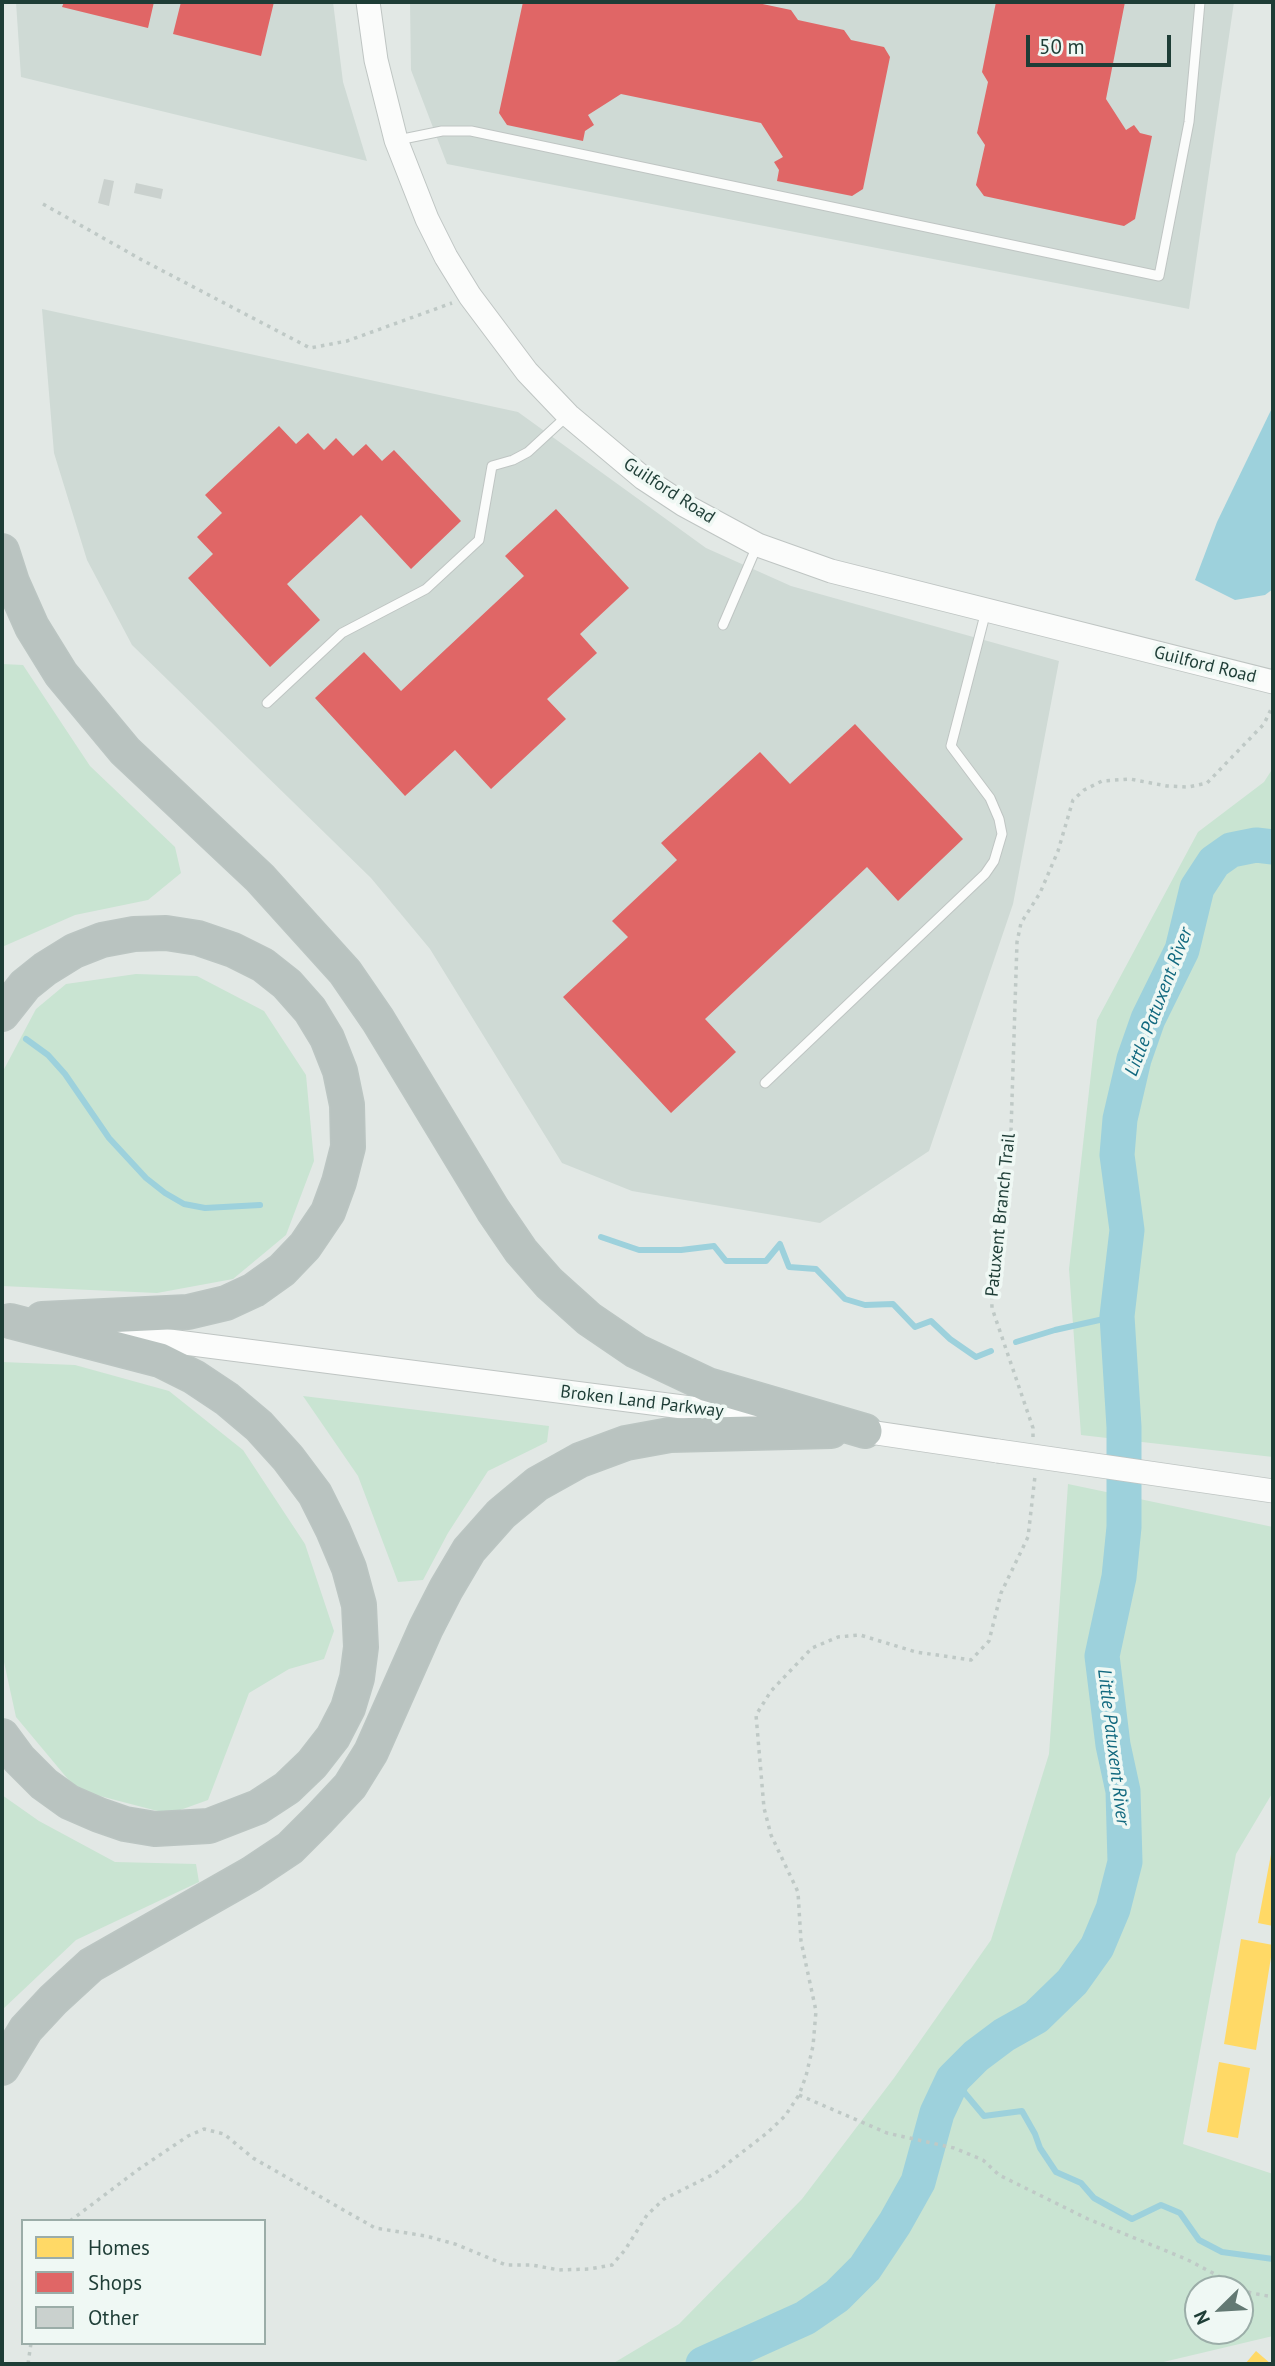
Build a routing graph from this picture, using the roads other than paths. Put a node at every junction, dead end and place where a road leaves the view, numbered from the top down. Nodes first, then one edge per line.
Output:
1 (368, 2) edge
2 (1200, 2) edge
3 (396, 140) junction
4 (568, 415) junction
5 (758, 545) junction
6 (2, 551) edge
7 (986, 611) junction
8 (723, 625) dead end
9 (1263, 680) edge
10 (267, 703) dead end
11 (2, 1014) edge
12 (765, 1083) dead end
13 (10, 1321) junction
14 (865, 1430) junction
15 (1273, 1491) edge
16 (2, 1736) edge
17 (2, 2068) edge

1 - 3 street, Guilford Road
2 - 3 lane
3 - 4 street, Guilford Road
4 - 5 street, Guilford Road
4 - 10 lane
5 - 7 street, Guilford Road
5 - 8 lane
6 - 14 highway
7 - 9 street, Guilford Road
7 - 12 lane
11 - 13 highway
13 - 14 street, Broken Land Parkway
13 - 16 highway
14 - 15 street, Broken Land Parkway, bridge
14 - 17 highway

